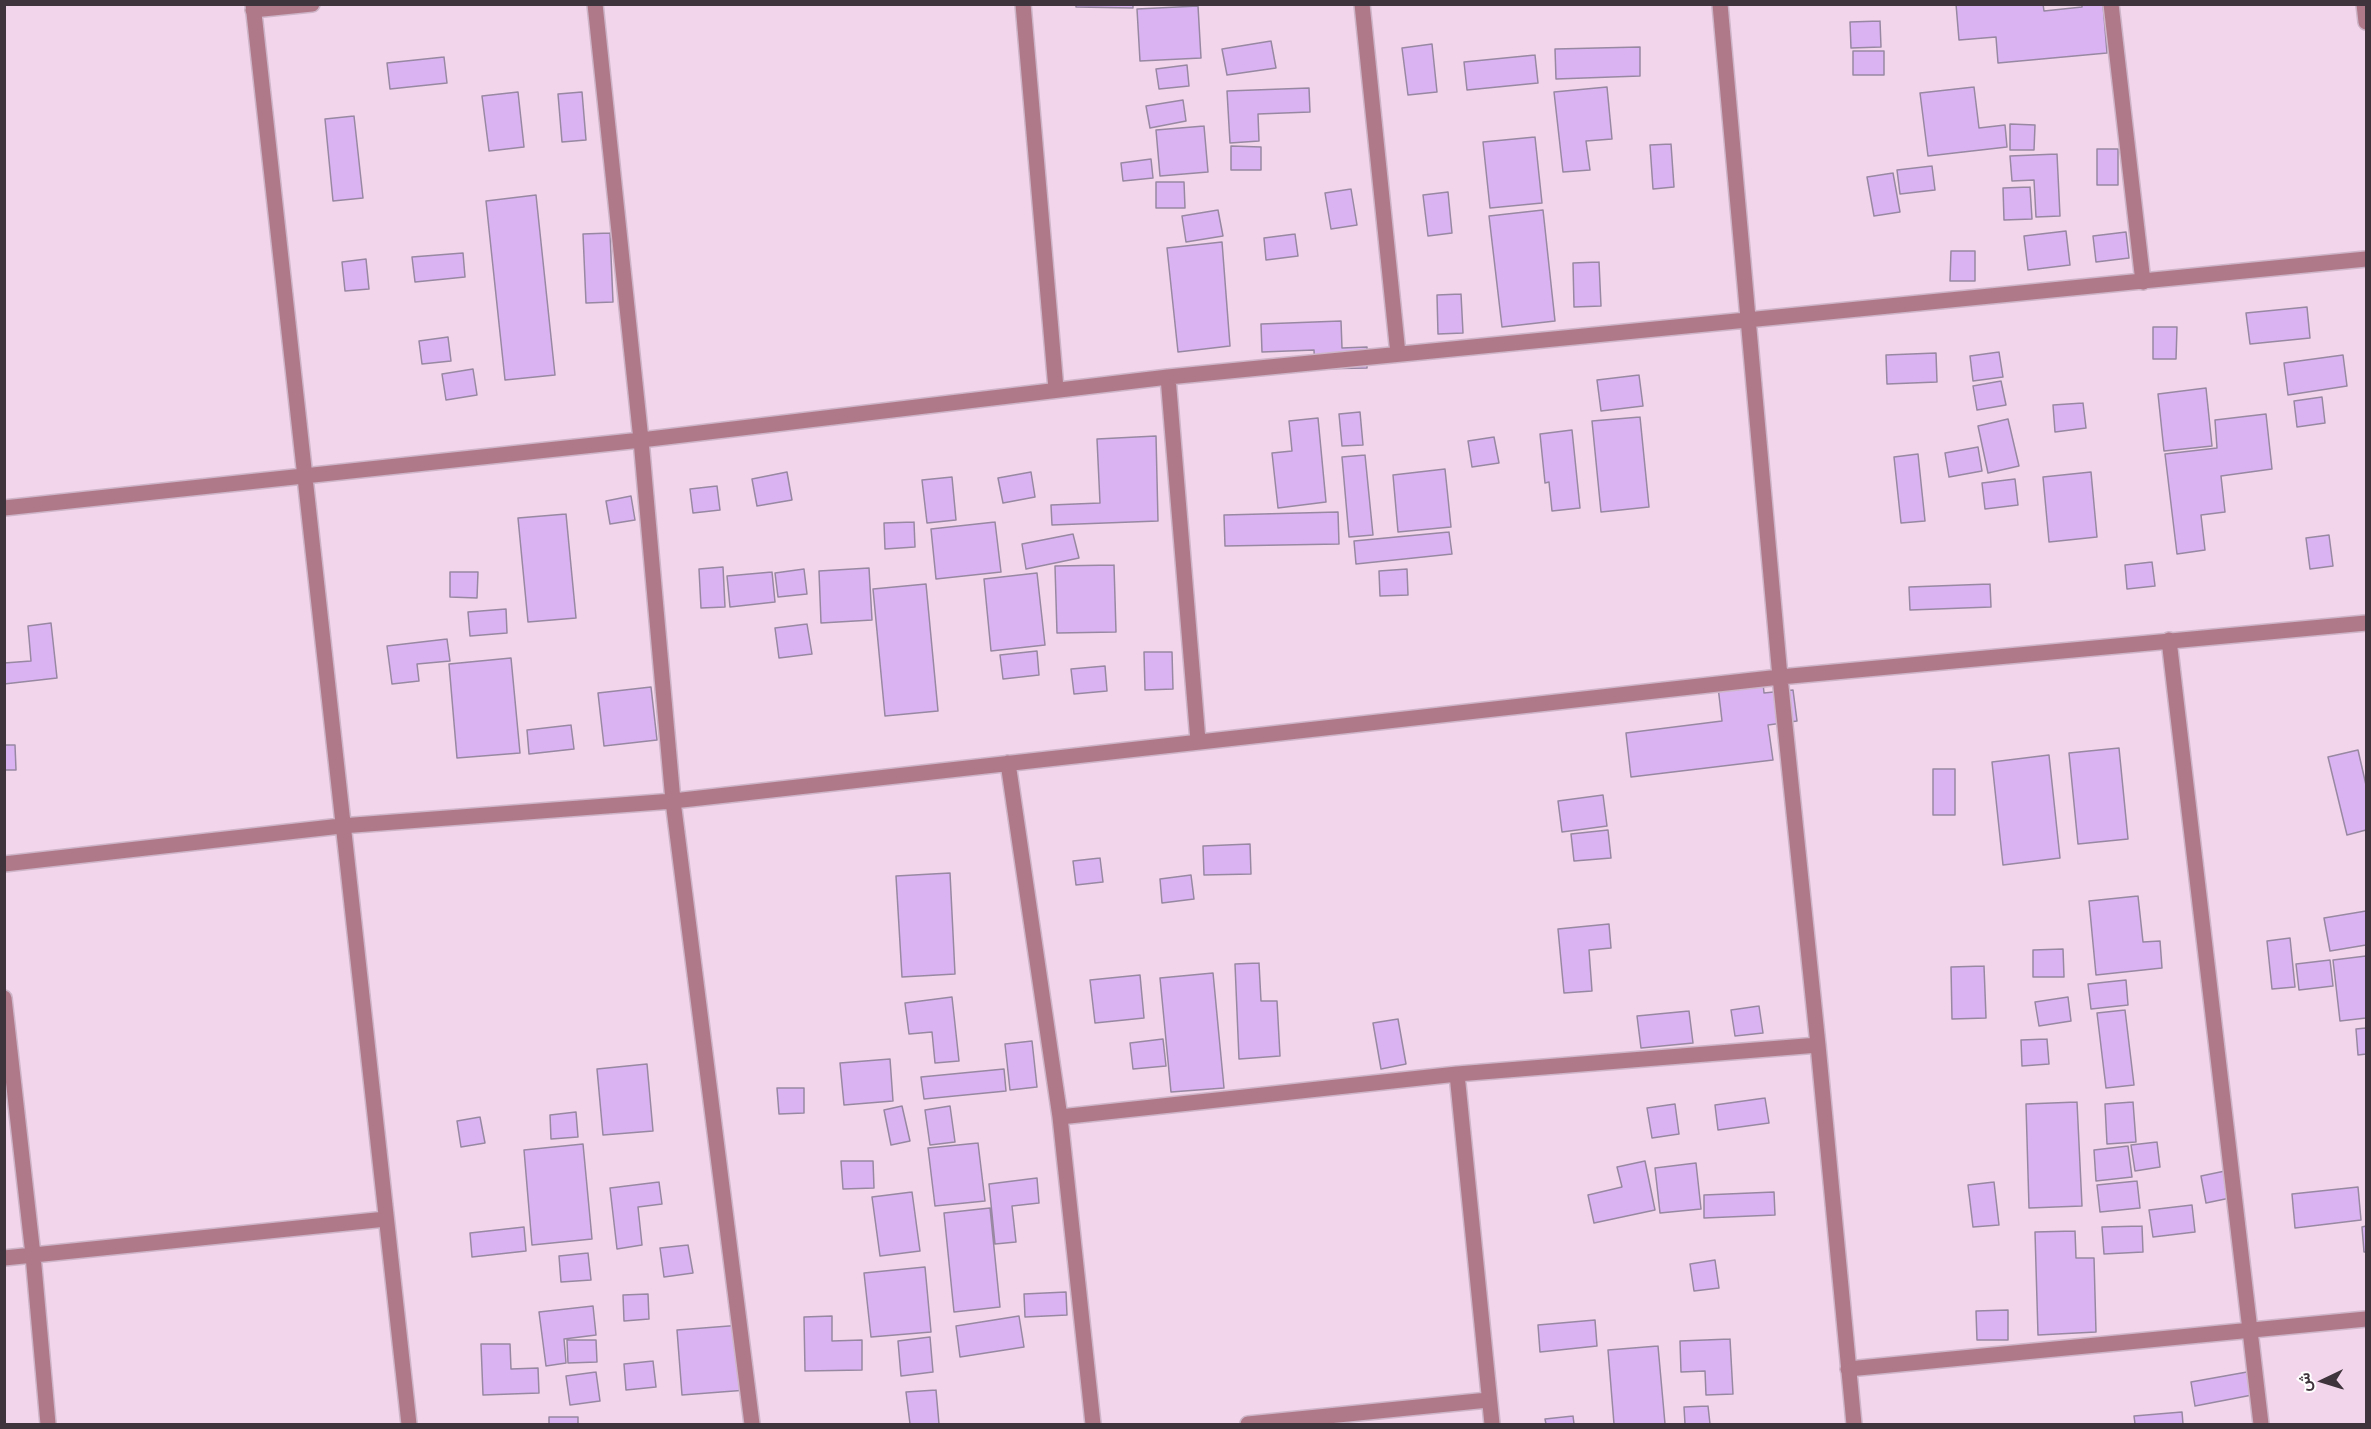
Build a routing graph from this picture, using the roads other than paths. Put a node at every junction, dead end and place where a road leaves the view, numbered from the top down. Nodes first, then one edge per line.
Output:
1 (312, 4) edge
2 (595, 4) edge
3 (1023, 4) edge
4 (1362, 4) edge
5 (1720, 4) edge
6 (2111, 4) edge
7 (2364, 4) edge
8 (253, 7) edge
9 (2367, 22) edge
10 (2367, 259) edge
11 (2143, 282) junction
12 (1749, 319) junction
13 (1398, 354) junction
14 (1168, 377) junction
15 (1056, 389) junction
16 (641, 440) junction
17 (303, 475) junction
18 (4, 508) edge
19 (2367, 623) edge
20 (2169, 640) junction
21 (1780, 677) junction
22 (1198, 741) junction
23 (1008, 763) junction
24 (673, 801) junction
25 (341, 826) junction
26 (4, 864) edge
27 (4, 998) edge
28 (1818, 1045) junction
29 (1457, 1074) junction
30 (1059, 1117) junction
31 (386, 1219) junction
32 (33, 1255) junction
33 (4, 1258) edge
34 (2367, 1319) edge
35 (2251, 1330) junction
36 (1848, 1369) junction
37 (1488, 1400) junction
38 (48, 1425) edge
39 (409, 1425) edge
40 (752, 1425) edge
41 (1093, 1425) edge
42 (1248, 1425) edge
43 (1492, 1425) edge
44 (1854, 1425) edge
45 (2261, 1425) edge

1 - 8 street
2 - 16 street
3 - 15 street
4 - 13 street
5 - 12 street
6 - 11 street
7 - 9 street
8 - 17 street
10 - 11 street
11 - 12 street
12 - 13 street
12 - 21 street
13 - 14 street
14 - 15 street
14 - 22 street
15 - 16 street
16 - 17 street
16 - 24 street
17 - 18 street
17 - 25 street
19 - 20 street
20 - 21 street
20 - 35 street
21 - 22 street
21 - 28 street
22 - 23 street
23 - 24 street
23 - 30 street
24 - 25 street
24 - 40 street
25 - 26 street
25 - 31 street
27 - 32 street
28 - 29 street
28 - 36 street
29 - 30 street
29 - 37 street
30 - 41 street
31 - 32 street
31 - 39 street
32 - 33 street
32 - 38 street
34 - 35 street
35 - 36 street
35 - 45 street
36 - 44 street
37 - 42 street
37 - 43 street

